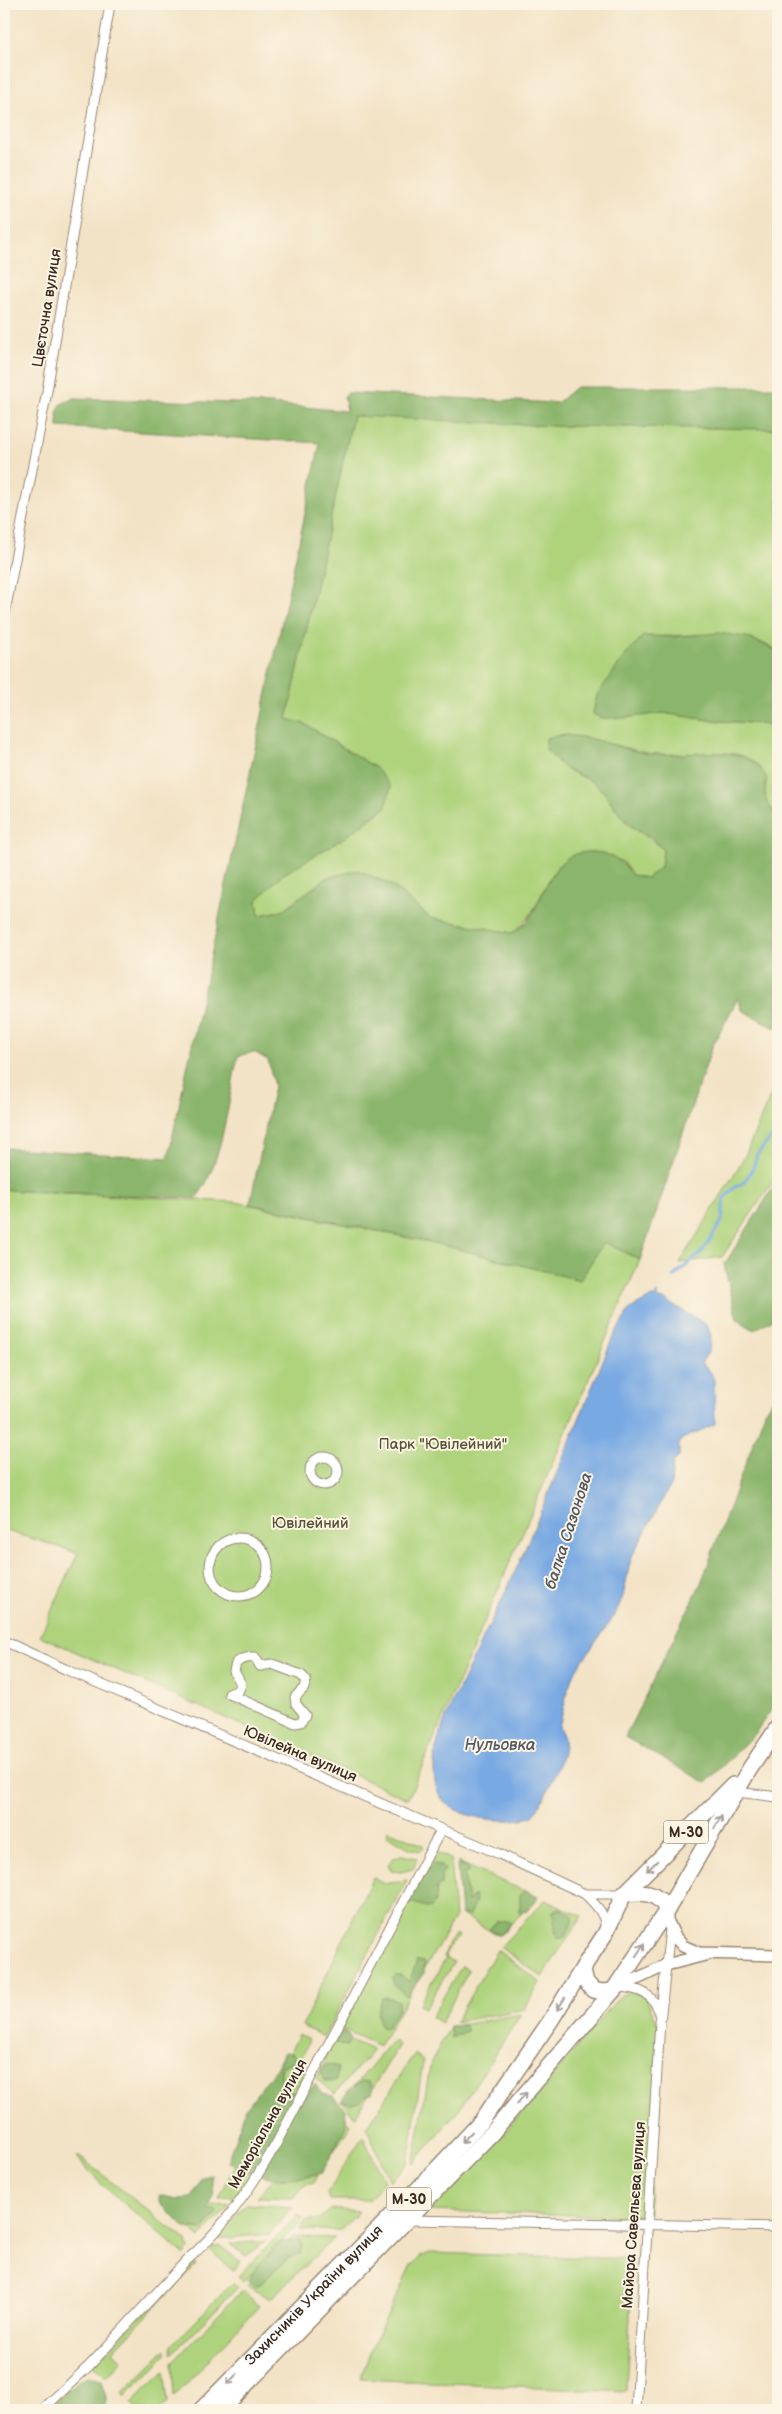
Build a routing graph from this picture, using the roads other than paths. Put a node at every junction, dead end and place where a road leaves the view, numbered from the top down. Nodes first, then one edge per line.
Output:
1 (110, 4) edge
2 (4, 616) edge
3 (268, 1560) joint
4 (4, 1641) edge
5 (240, 1660) joint
6 (778, 1727) edge
7 (749, 1770) junction
8 (736, 1792) junction
9 (778, 1797) edge
10 (440, 1830) junction
11 (585, 1894) junction
12 (624, 1894) junction
13 (667, 1910) junction
14 (670, 1929) junction
15 (605, 1934) junction
16 (717, 1953) junction
17 (778, 1956) edge
18 (586, 1963) junction
19 (666, 1965) junction
20 (617, 1989) junction
21 (660, 2022) junction
22 (406, 2220) junction
23 (647, 2226) junction
24 (778, 2227) edge
25 (42, 2410) edge
26 (201, 2410) edge
27 (221, 2410) edge
28 (636, 2410) edge

1 - 2 street, Цвєточна вулиця
3 - 3 street
4 - 10 street, Ювілейна вулиця
5 - 5 street
6 - 7 highway, М-30
7 - 8 highway, М-30
7 -> 12 highway, М-30
8 - 9 street
13 -> 8 highway, М-30
10 - 11 street, Ювілейна вулиця
10 - 25 street, Меморіальна вулиця
11 - 12 street, Ювілейна вулиця
11 - 15 street, Ювілейна вулиця
12 - 13 highway
12 - 15 highway, М-30
13 - 14 street
20 -> 13 highway, М-30
14 - 16 street
14 - 19 street, Майора Савельєва вулиця
15 - 18 highway, М-30
16 - 17 street
16 - 19 street
18 - 20 highway
18 -> 26 highway, Захисників України вулиця / М-30
19 - 20 street
19 - 21 street, Майора Савельєва вулиця
20 - 21 street, Майора Савельєва вулиця
22 -> 20 highway, Захисників України вулиця / М-30
21 - 23 street, Майора Савельєва вулиця
22 - 23 street
22 - 27 highway, Захисників України вулиця / М-30
23 - 24 street
23 - 28 street, Майора Савельєва вулиця

